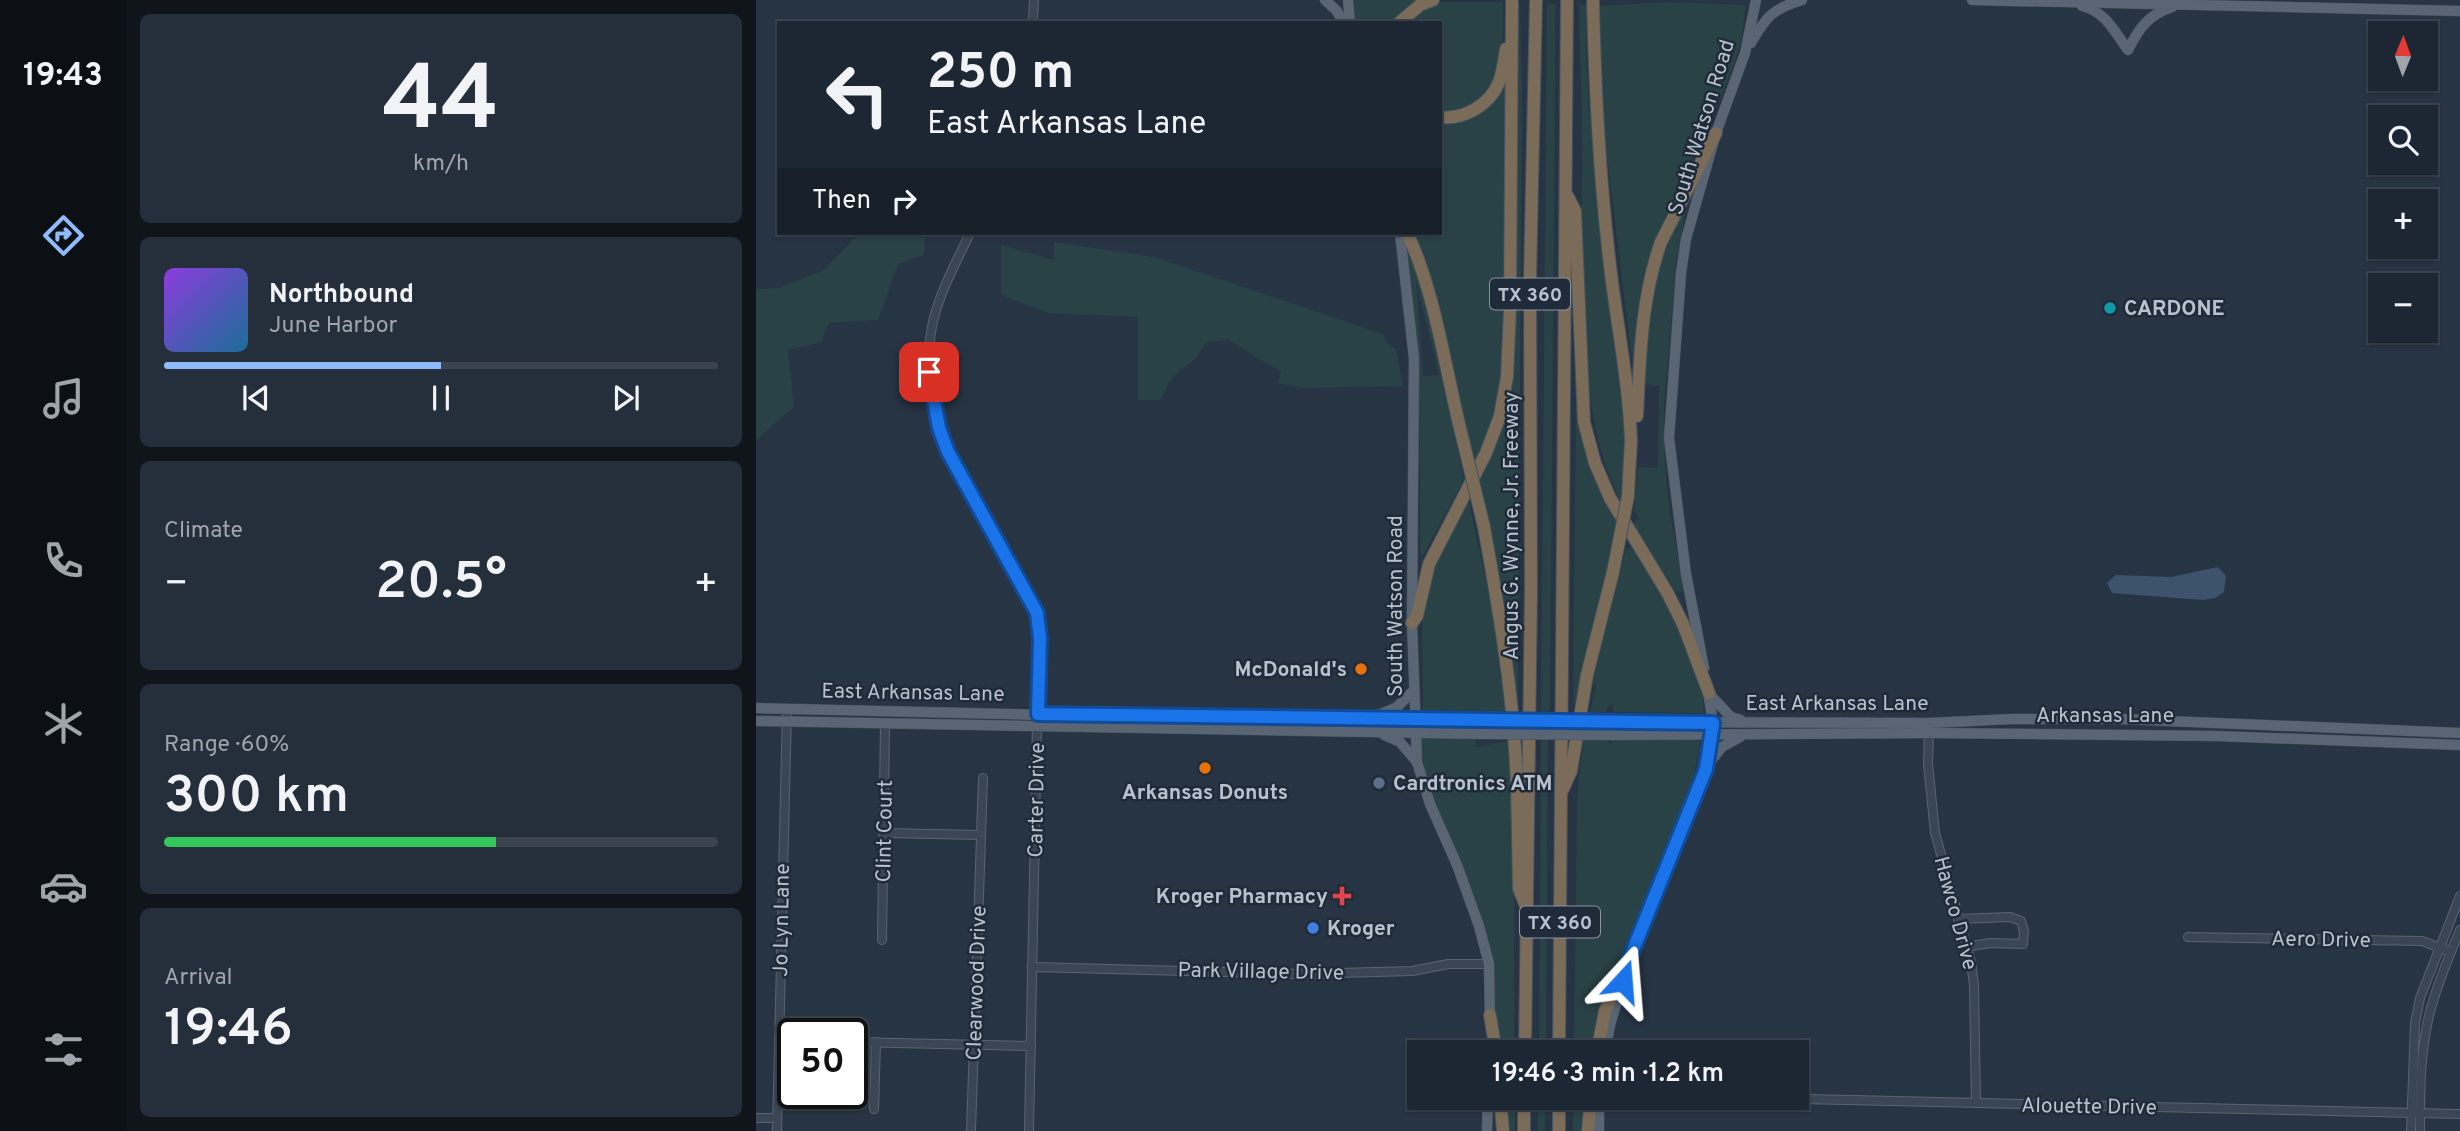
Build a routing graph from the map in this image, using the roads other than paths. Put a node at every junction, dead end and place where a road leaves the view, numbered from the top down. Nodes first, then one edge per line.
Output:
1 (1034, 0) edge
2 (1325, 0) edge
3 (1348, 0) edge
4 (1433, 0) edge
5 (1512, 0) edge
6 (1535, 0) edge
7 (1567, 0) edge
8 (1593, 0) edge
9 (1756, 0) edge
10 (1802, 0) edge
11 (1972, 0) edge
12 (2057, 1) edge
13 (2128, 2) edge
14 (2180, 4) junction
15 (2460, 11) edge
16 (1032, 21) edge
17 (1343, 21) edge
18 (1350, 21) edge
19 (1401, 21) edge
20 (1512, 29) junction
21 (1745, 53) junction
22 (1442, 117) edge
23 (1716, 134) junction
24 (1566, 193) junction
25 (969, 235) edge
26 (1400, 235) edge
27 (1408, 235) edge
28 (1631, 441) junction
29 (1412, 623) junction
30 (1414, 691) junction
31 (1709, 693) junction
32 (756, 708) edge
33 (787, 709) junction
34 (1038, 714) junction
35 (1364, 718) junction
36 (1415, 719) junction
37 (2120, 719) joint
38 (756, 721) edge
39 (786, 721) junction
40 (1756, 722) junction
41 (886, 723) junction
42 (1713, 723) junction
43 (1038, 726) junction
44 (1929, 728) junction
45 (1370, 732) junction
46 (1415, 732) junction
47 (2460, 733) edge
48 (1750, 734) junction
49 (1712, 736) junction
50 (2460, 745) edge
51 (1417, 762) junction
52 (1706, 769) junction
53 (982, 778) dead end
54 (1561, 792) junction
55 (885, 833) junction
56 (981, 835) junction
57 (2460, 896) edge
58 (1528, 913) junction
59 (1958, 919) junction
60 (1645, 921) junction
61 (2460, 930) edge
62 (2188, 937) dead end
63 (882, 940) dead end
64 (1966, 947) junction
65 (2441, 947) junction
66 (2451, 952) junction
67 (1489, 964) junction
68 (1032, 967) junction
69 (1490, 1015) junction
70 (779, 1018) edge
71 (1489, 1040) edge
72 (1494, 1040) edge
73 (1525, 1040) edge
74 (1559, 1040) edge
75 (1599, 1040) edge
76 (1607, 1040) edge
77 (868, 1042) edge
78 (876, 1042) junction
79 (973, 1044) junction
80 (1031, 1046) junction
81 (1809, 1099) edge
82 (1976, 1103) junction
83 (777, 1109) edge
84 (874, 1109) dead end
85 (1488, 1110) edge
86 (1501, 1110) edge
87 (1524, 1110) edge
88 (1559, 1110) edge
89 (1590, 1110) edge
90 (1599, 1110) edge
91 (2415, 1113) junction
92 (2460, 1114) edge
93 (756, 1118) edge
94 (777, 1118) junction
95 (777, 1131) edge
96 (971, 1131) edge
97 (1028, 1131) edge
98 (1487, 1131) edge
99 (1503, 1131) edge
100 (1524, 1131) edge
101 (1559, 1131) edge
102 (1588, 1131) edge
103 (1599, 1131) edge
104 (2411, 1131) edge
105 (2420, 1131) edge

1 - 16 street
2 - 17 main road
3 - 18 main road
4 - 19 highway
5 - 20 highway
6 - 58 highway, Angus G. Wynne, Jr. Freeway / TX 360
7 - 24 highway, TX 360
8 - 28 highway
9 - 21 main road, South Watson Road
10 - 21 main road
11 - 12 main road
12 - 13 main road
12 - 14 main road
13 - 14 main road
14 - 15 main road
20 - 22 highway
20 - 29 highway
21 - 23 main road, South Watson Road
23 - 28 highway
23 - 31 main road, South Watson Road
24 - 31 highway
24 - 54 highway, TX 360
25 - 34 street, Carter Drive
26 - 29 main road, South Watson Road
27 - 58 highway, bridge
28 - 54 highway, bridge
29 - 30 main road, South Watson Road
30 - 35 main road
30 - 36 main road, South Watson Road
31 - 40 main road
31 - 42 main road, South Watson Road
32 - 33 main road, East Arkansas Lane
33 - 34 main road, East Arkansas Lane
33 - 39 street, Jo Lyn Lane
34 - 35 main road, East Arkansas Lane
34 - 43 street, Carter Drive
35 - 36 main road, East Arkansas Lane
36 - 42 main road, East Arkansas Lane, bridge
36 - 46 main road, South Watson Road
37 - 44 main road, East Arkansas Lane
37 - 47 main road, Arkansas Lane
38 - 39 main road, East Arkansas Lane
39 - 41 main road, East Arkansas Lane
39 - 70 street, Jo Lyn Lane
40 - 42 main road, East Arkansas Lane
40 - 44 main road, East Arkansas Lane
41 - 43 main road, East Arkansas Lane
41 - 55 street, Clint Court
42 - 49 main road, South Watson Road
43 - 45 main road, East Arkansas Lane
43 - 68 street, Carter Drive
44 - 48 main road, Arkansas Lane
44 - 50 main road, Arkansas Lane
44 - 59 street, Hawco Drive
45 - 46 main road, East Arkansas Lane
45 - 51 main road
46 - 49 main road, East Arkansas Lane, bridge
46 - 51 main road, South Watson Road
48 - 49 main road, East Arkansas Lane
48 - 52 main road
49 - 52 main road, South Watson Road
51 - 67 main road, South Watson Road
52 - 60 main road
53 - 56 street, Clearwood Drive
54 - 74 highway, TX 360
55 - 56 street
55 - 63 street, Clint Court
56 - 79 street, Clearwood Drive
57 - 65 street
58 - 73 highway, Angus G. Wynne, Jr. Freeway / TX 360
59 - 64 street, Hawco Drive
59 - 64 street
60 - 75 highway
60 - 76 main road
61 - 66 street
62 - 65 street, Aero Drive
64 - 82 street, Hawco Drive
65 - 66 street, Aero Drive
65 - 91 street
66 - 91 street
67 - 68 street, Park Village Drive
67 - 69 main road, South Watson Road
68 - 80 street, Carter Drive
69 - 71 main road, South Watson Road
69 - 72 highway
77 - 78 street
78 - 79 street
78 - 84 street
79 - 80 street
79 - 96 street, Clearwood Drive
80 - 97 street, Carter Drive
81 - 82 street, Alouette Drive
82 - 91 street, Alouette Drive
83 - 94 street, Jo Lyn Lane
85 - 98 main road
86 - 99 highway
87 - 100 highway
88 - 101 highway
89 - 102 highway
90 - 103 main road
91 - 92 street, Alouette Drive
91 - 104 street
91 - 105 street
93 - 94 street
94 - 95 street, Jo Lyn Lane

